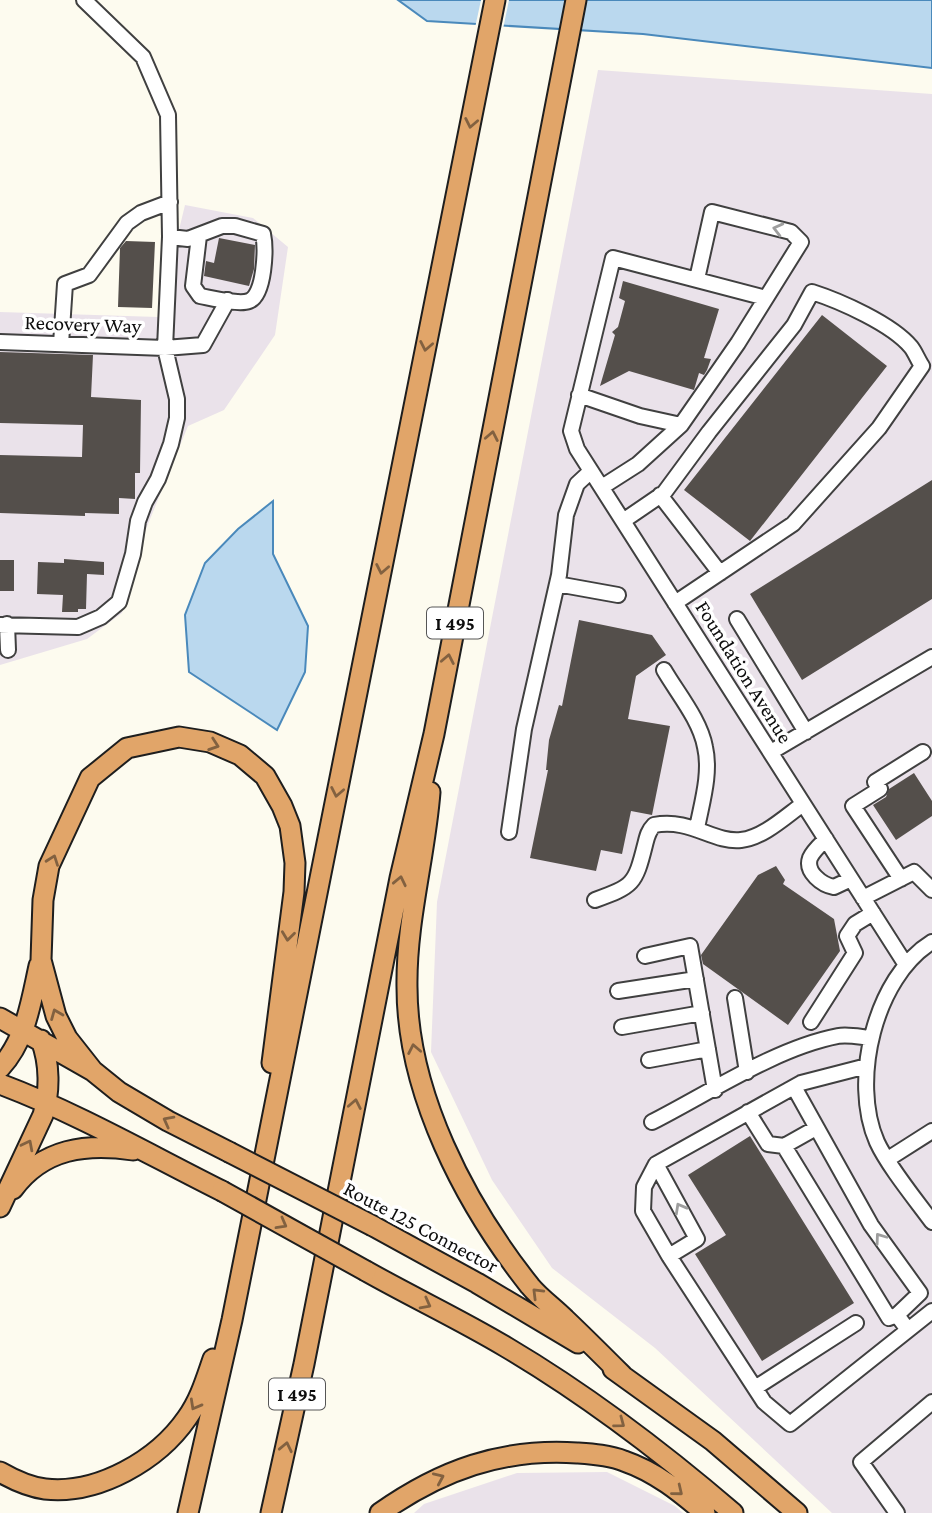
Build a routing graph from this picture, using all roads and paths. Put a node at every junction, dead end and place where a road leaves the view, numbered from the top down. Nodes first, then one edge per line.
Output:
1 (84, 0) edge
2 (495, 0) edge
3 (576, 0) edge
4 (170, 202) junction
5 (199, 236) junction
6 (170, 237) junction
7 (696, 279) junction
8 (766, 298) junction
9 (228, 300) junction
10 (0, 342) edge
11 (61, 344) junction
12 (165, 348) junction
13 (579, 395) junction
14 (681, 425) junction
15 (591, 471) junction
16 (602, 487) junction
17 (660, 495) junction
18 (623, 521) junction
19 (720, 573) junction
20 (557, 584) junction
21 (618, 595) dead end
22 (675, 603) junction
23 (737, 619) dead end
24 (3, 624) edge
25 (8, 650) dead end
26 (932, 657) edge
27 (664, 670) dead end
28 (806, 732) junction
29 (433, 734) junction
30 (771, 752) junction
31 (923, 752) dead end
32 (803, 804) junction
33 (697, 828) junction
34 (509, 832) dead end
35 (826, 839) junction
36 (851, 878) junction
37 (901, 879) junction
38 (932, 890) edge
39 (863, 898) junction
40 (595, 900) dead end
41 (873, 913) junction
42 (930, 949) edge
43 (645, 956) dead end
44 (41, 960) junction
45 (906, 965) junction
46 (696, 979) junction
47 (618, 991) dead end
48 (735, 998) dead end
49 (702, 1013) junction
50 (0, 1018) edge
51 (811, 1022) dead end
52 (622, 1027) dead end
53 (23, 1030) junction
54 (870, 1038) junction
55 (41, 1040) junction
56 (708, 1049) junction
57 (649, 1060) dead end
58 (867, 1066) junction
59 (0, 1068) edge
60 (93, 1071) junction
61 (747, 1072) junction
62 (0, 1084) edge
63 (794, 1087) junction
64 (715, 1090) junction
65 (47, 1102) junction
66 (748, 1112) junction
67 (652, 1122) dead end
68 (816, 1128) junction
69 (932, 1131) edge
70 (269, 1138) junction
71 (784, 1146) junction
72 (143, 1151) junction
73 (888, 1159) junction
74 (656, 1164) junction
75 (0, 1207) edge
76 (932, 1222) edge
77 (669, 1256) junction
78 (932, 1311) edge
79 (897, 1315) junction
80 (232, 1320) junction
81 (856, 1323) dead end
82 (908, 1330) junction
83 (622, 1375) junction
84 (755, 1388) junction
85 (930, 1408) edge
86 (0, 1472) edge
87 (188, 1513) edge
88 (271, 1513) edge
89 (380, 1513) edge
90 (705, 1513) edge
91 (733, 1513) edge
92 (797, 1513) edge
93 (897, 1513) edge

1 - 4 street
2 -> 70 highway
29 -> 3 highway, I 495
4 - 6 street
4 - 11 street
5 - 6 street
5 - 9 street
5 - 9 street
6 - 12 street
7 - 8 street
8 -> 7 street
7 - 13 street, Foundation Avenue
8 - 14 street
9 - 12 street, Recovery Way
10 - 11 street, Recovery Way
11 - 12 street, Recovery Way
12 - 24 street
13 - 14 street
13 - 15 street, Foundation Avenue
14 - 16 street
15 - 16 street, Foundation Avenue
15 - 20 street
16 - 18 street, Foundation Avenue
17 - 18 street
17 - 19 street
17 - 19 street
18 - 22 street, Foundation Avenue
19 - 22 street
20 - 21 street
20 - 34 street
22 - 30 street, Foundation Avenue
23 - 28 street
24 - 25 street
26 - 28 street
27 - 33 street
28 - 30 street
83 -> 29 highway
88 -> 29 highway, I 495
30 - 32 street, Foundation Avenue
31 - 37 street
32 - 33 street
32 - 35 street, Foundation Avenue
33 - 40 street
35 - 36 street, Foundation Avenue
35 - 36 street
36 - 39 street, Foundation Avenue
37 - 38 street
37 - 39 street
39 - 41 street, Foundation Avenue
41 - 45 street, Foundation Avenue
41 - 51 street
42 - 45 street
43 - 46 street
44 - 53 highway
60 -> 44 highway
44 -> 70 highway
45 - 54 street
46 - 47 street
46 - 49 street
48 - 61 street
49 - 52 street
49 - 56 street
50 - 53 highway, Route 125 Connector
53 - 55 highway, Route 125 Connector
53 - 59 highway
54 - 58 street
54 - 61 street
55 - 60 highway, Route 125 Connector
55 - 65 highway
56 - 57 street
56 - 64 street
58 - 63 street
58 - 73 street
83 -> 60 highway, Route 125 Connector, bridge
61 - 64 street
62 - 65 highway
63 - 66 street
63 - 68 street
64 - 67 street
65 - 72 highway
75 -> 65 highway
66 - 71 street
66 - 74 street
68 - 71 street
79 -> 68 street
69 - 73 street
70 - 80 highway
71 - 79 street
72 - 75 highway
72 -> 91 highway, bridge
73 - 76 street
74 - 77 street
77 -> 74 street
77 - 84 street
78 - 82 street
79 - 82 street
80 -> 86 highway
80 - 87 highway
81 - 84 street
82 - 84 street
83 - 92 highway, Route 125 Connector
85 - 93 street
89 -> 90 highway

